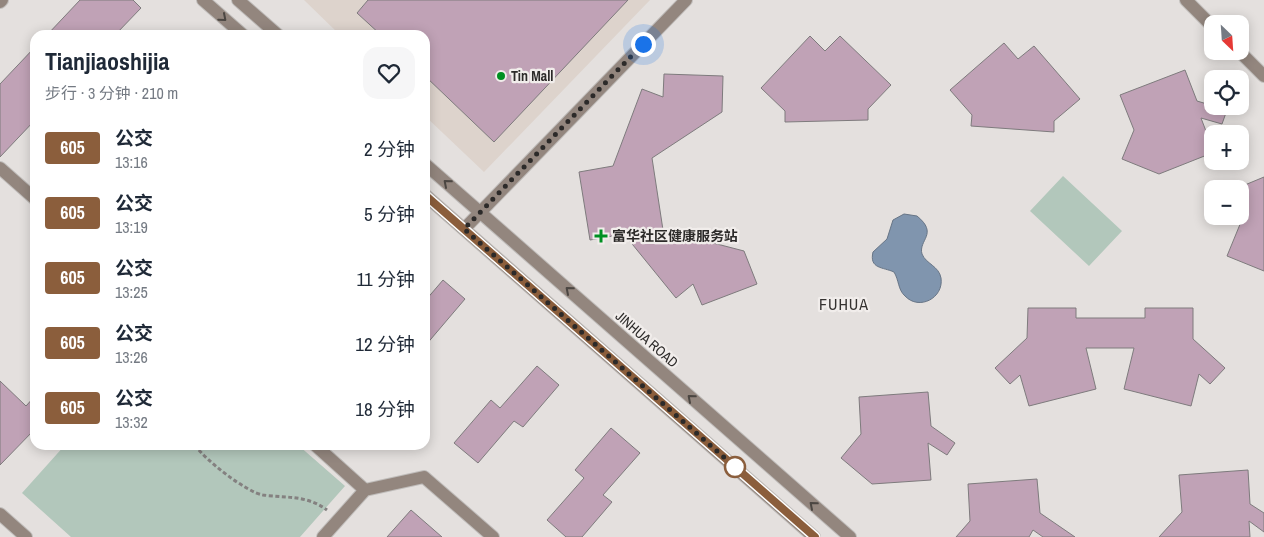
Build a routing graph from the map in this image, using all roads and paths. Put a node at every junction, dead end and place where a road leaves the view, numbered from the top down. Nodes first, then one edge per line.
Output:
1 (203, 0) edge
2 (238, 0) edge
3 (686, 0) edge
4 (1186, 0) edge
5 (1204, 18) edge
6 (237, 30) edge
7 (272, 30) edge
8 (1248, 60) edge
9 (1264, 76) edge
10 (0, 168) edge
11 (430, 168) edge
12 (30, 195) edge
13 (430, 199) edge
14 (481, 212) junction
15 (464, 229) junction
16 (201, 450) edge
17 (321, 450) edge
18 (365, 490) junction
19 (0, 514) edge
20 (339, 519) junction
21 (26, 537) edge
22 (323, 537) edge
23 (492, 537) edge
24 (814, 537) edge
25 (850, 537) edge

1 -> 6 street
2 - 7 street
3 - 14 street
4 - 5 street
8 - 9 street
10 - 12 street
14 -> 11 street, JINHUA ROAD
13 - 15 street
14 - 15 street
25 -> 14 street, JINHUA ROAD
15 - 24 street
16 - 20 path
17 - 18 street
18 - 20 street
18 - 23 street
19 - 21 street
20 - 22 street

